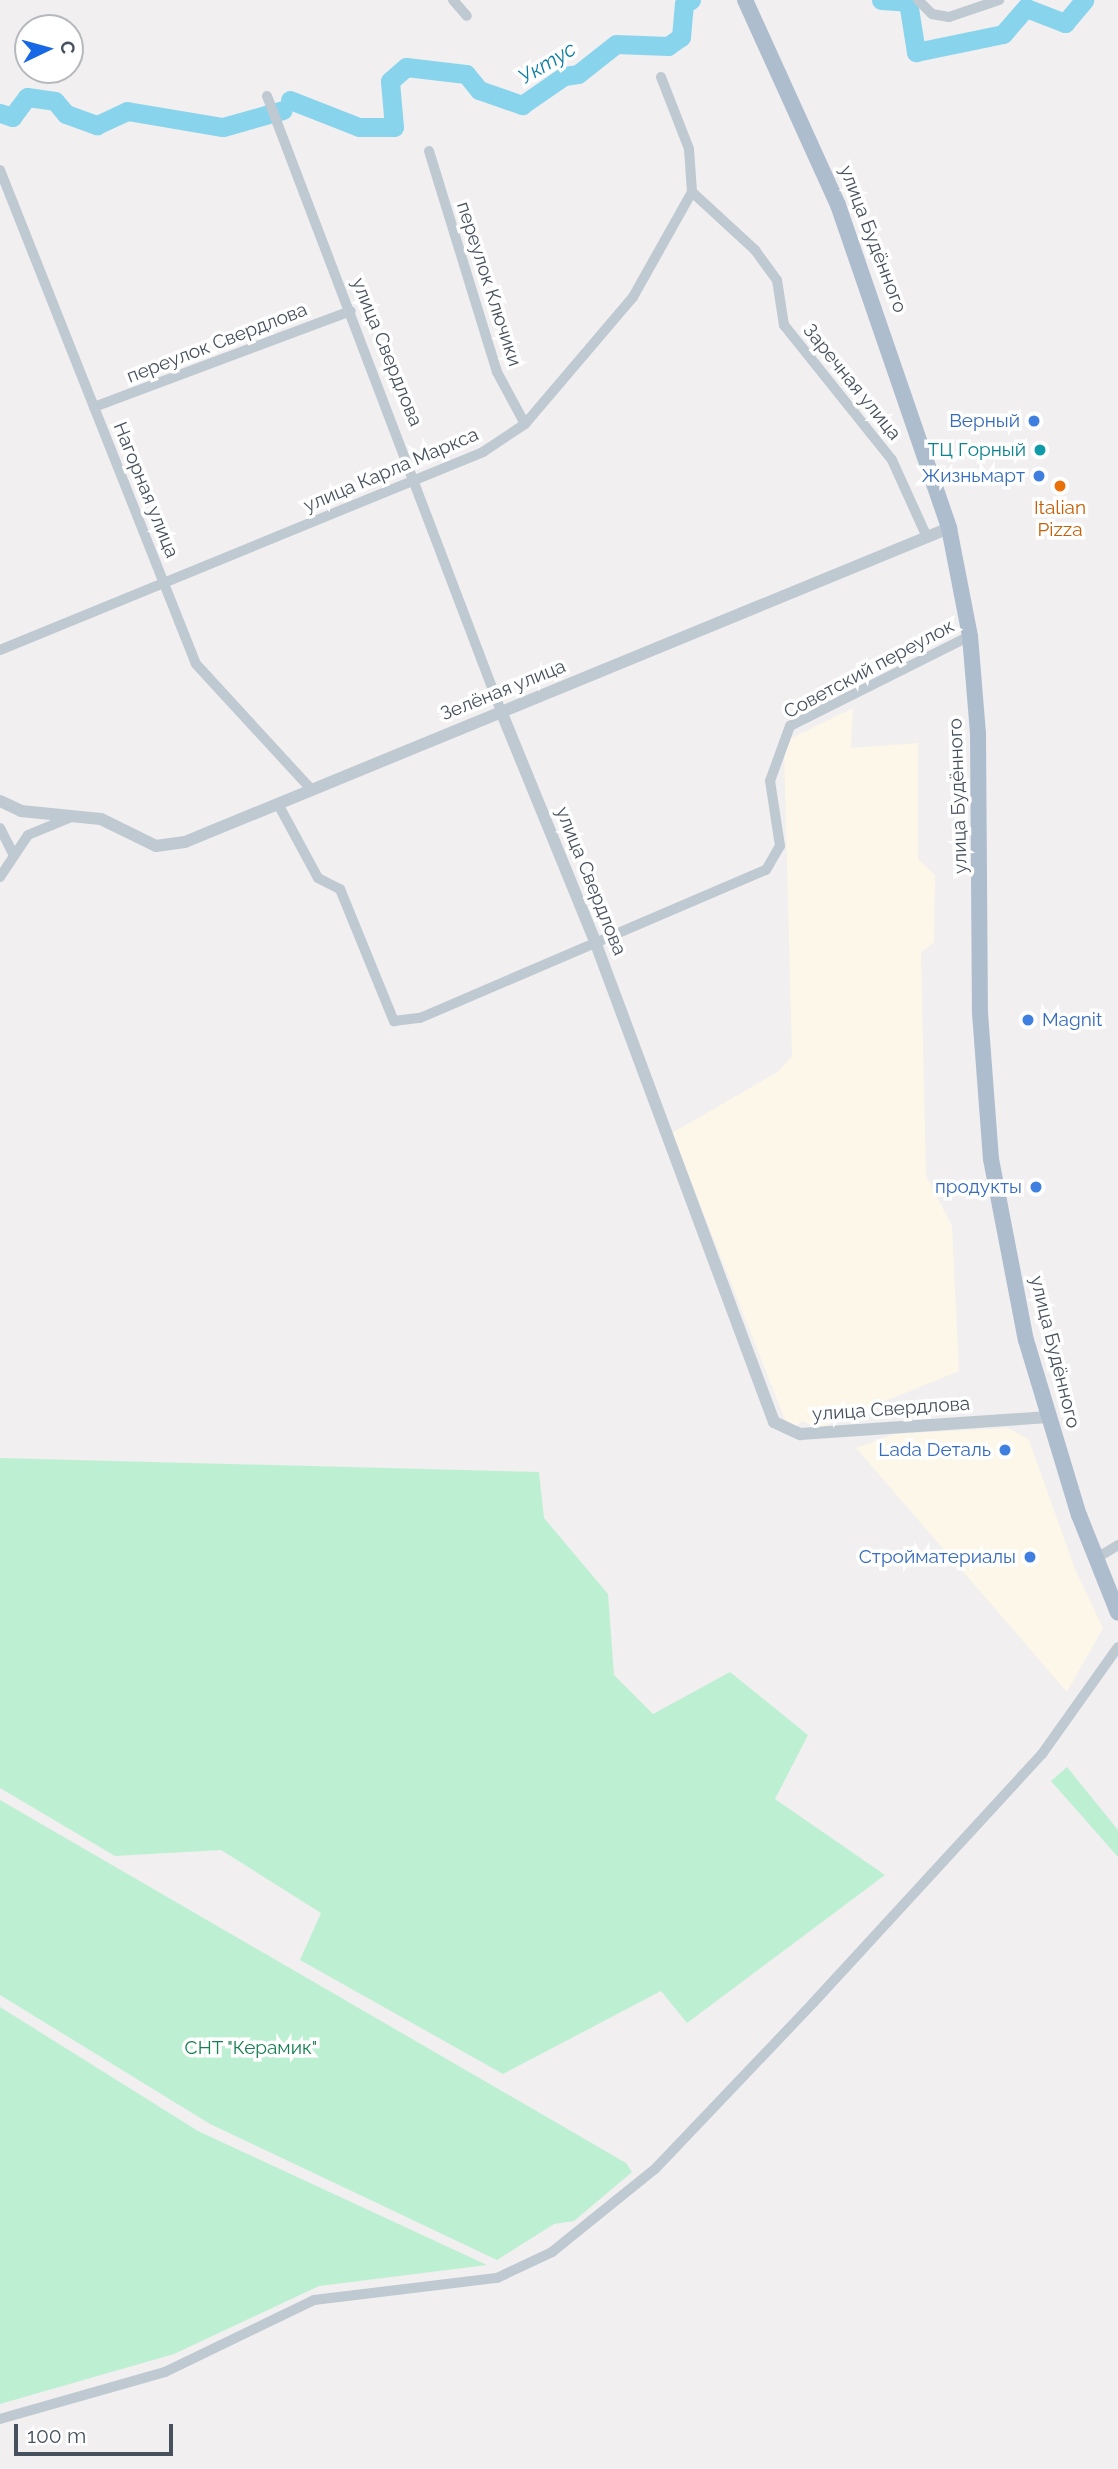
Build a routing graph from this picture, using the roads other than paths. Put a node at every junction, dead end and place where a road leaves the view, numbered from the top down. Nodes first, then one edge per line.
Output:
1 (453, 0) edge
2 (745, 0) edge
3 (918, 0) edge
4 (999, 0) edge
5 (467, 16) dead end
6 (661, 77) dead end
7 (267, 96) dead end
8 (429, 151) dead end
9 (0, 170) edge
10 (692, 192) junction
11 (351, 311) junction
12 (94, 407) junction
13 (525, 424) junction
14 (418, 482) junction
15 (949, 528) junction
16 (927, 537) junction
17 (163, 581) junction
18 (970, 636) junction
19 (0, 650) edge
20 (500, 711) junction
21 (312, 790) junction
22 (0, 801) edge
23 (278, 804) junction
24 (69, 818) junction
25 (0, 828) edge
26 (14, 856) junction
27 (0, 877) edge
28 (596, 944) junction
29 (1048, 1417) junction
30 (1118, 1545) edge
31 (1095, 1559) junction
32 (1118, 1613) edge
33 (1118, 1647) edge
34 (0, 2419) edge

1 - 5 street
2 - 15 main road, улица Будённого
3 - 4 street
6 - 10 street
7 - 11 street, улица Свердлова
8 - 13 street, переулок Ключики
9 - 12 street, Нагорная улица
10 - 13 street, улица Карла Маркса
10 - 16 street, Заречная улица
11 - 12 street, переулок Свердлова
11 - 14 street, улица Свердлова
12 - 17 street, Нагорная улица
13 - 14 street, улица Карла Маркса
14 - 17 street, улица Карла Маркса
14 - 20 street, улица Свердлова
15 - 16 street, Зелёная улица
15 - 18 main road, улица Будённого
16 - 20 street, Зелёная улица
17 - 19 street, улица Карла Маркса
17 - 21 street, Нагорная улица
18 - 28 street, Советский переулок
18 - 29 main road, улица Будённого
20 - 21 street, Зелёная улица
20 - 28 street, улица Свердлова
21 - 23 street, Зелёная улица
22 - 24 street, Зелёная улица
23 - 24 street, Зелёная улица
23 - 28 street, Советский переулок
24 - 26 street
25 - 26 street
26 - 27 street
28 - 29 street, улица Свердлова
29 - 31 main road, улица Будённого
30 - 31 street
31 - 32 main road, улица Будённого
33 - 34 street

